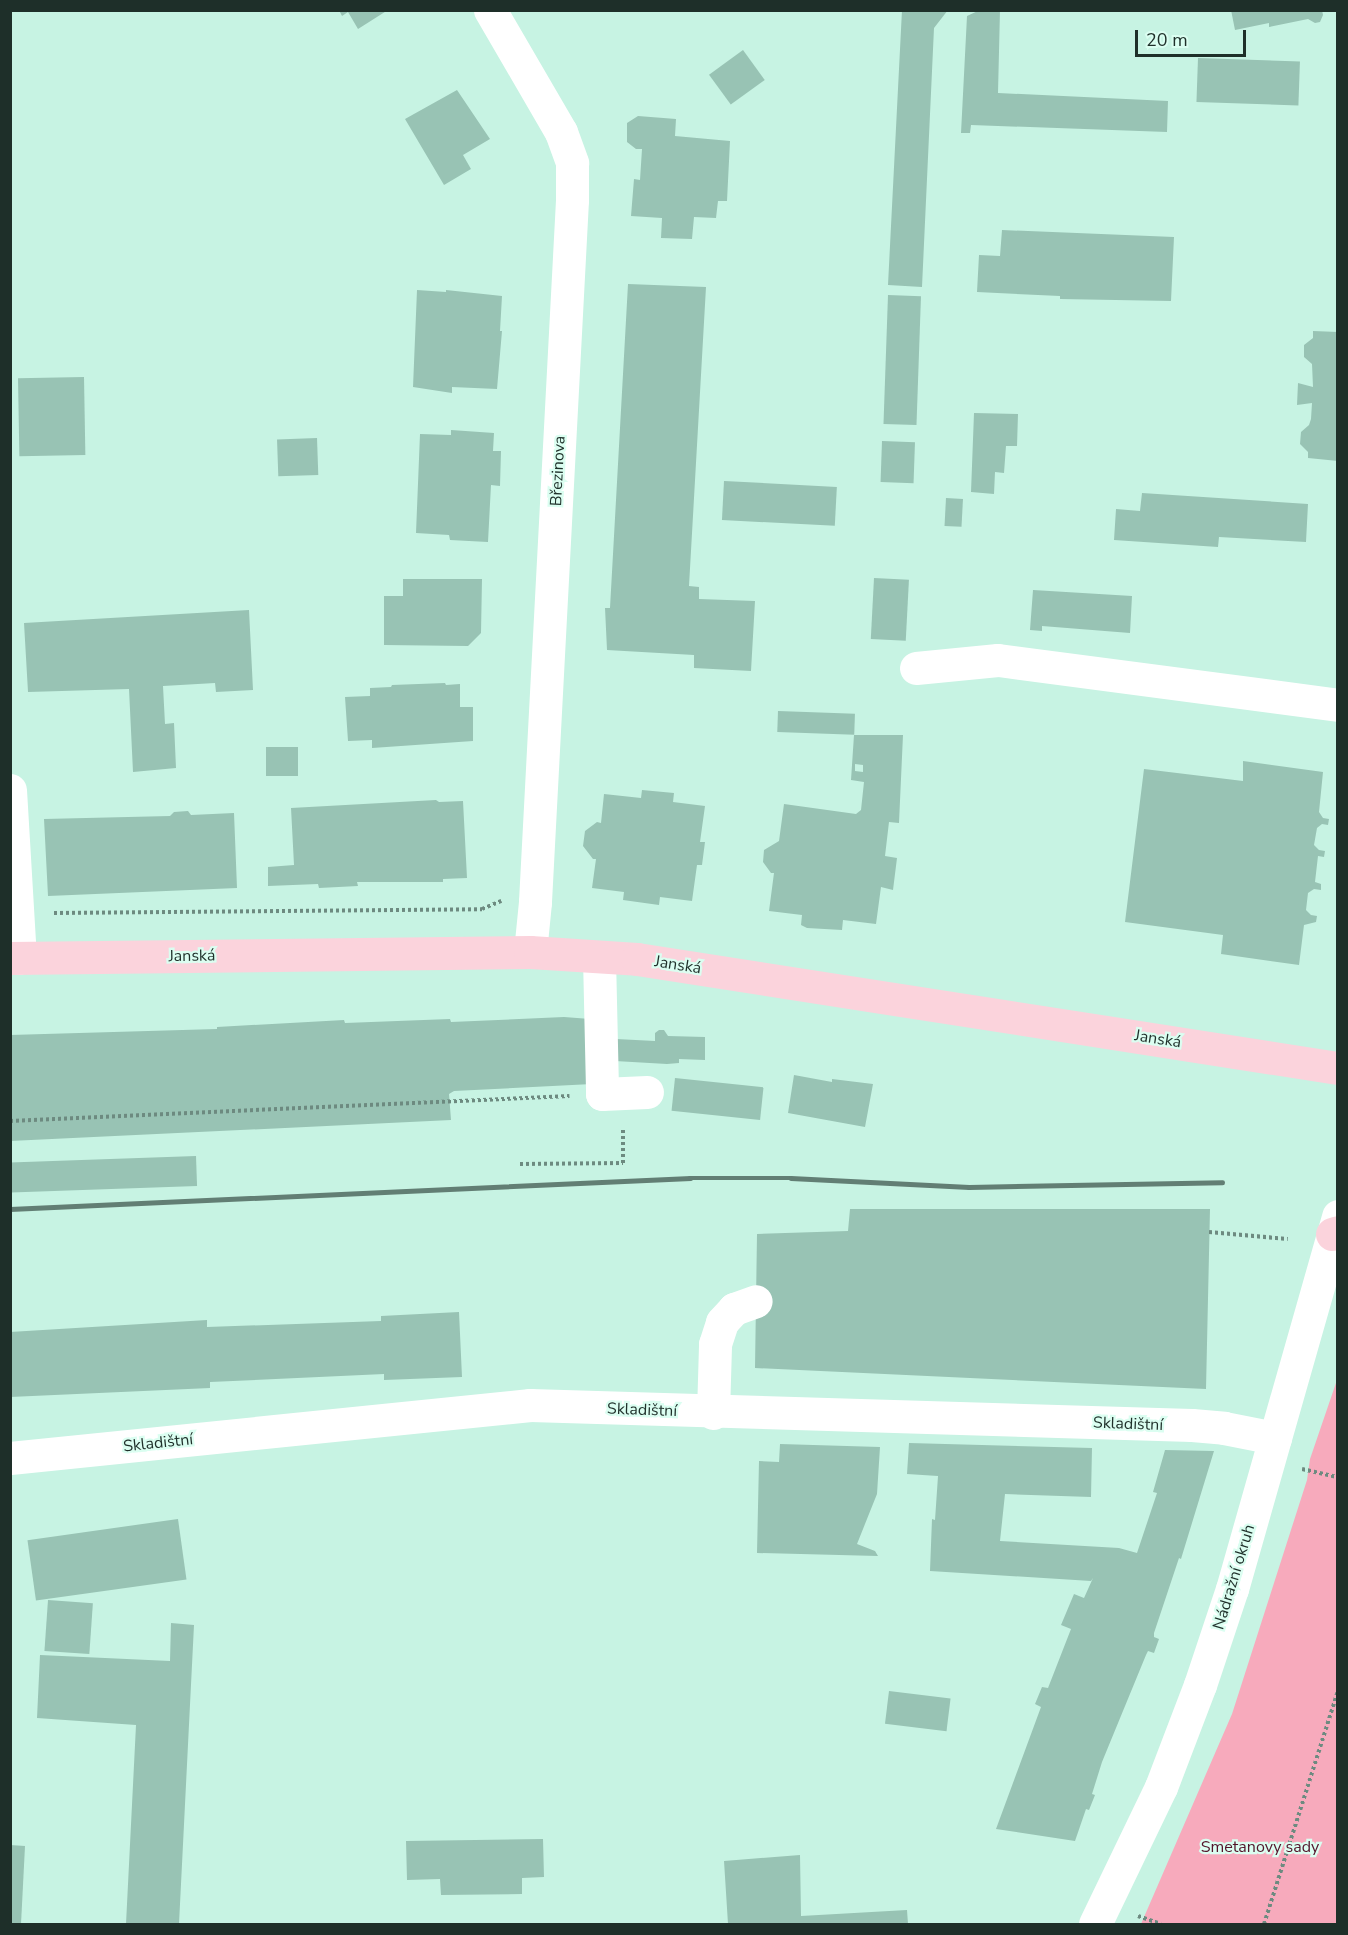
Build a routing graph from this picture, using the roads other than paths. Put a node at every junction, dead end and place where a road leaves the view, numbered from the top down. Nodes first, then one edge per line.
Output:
1 (490, 10) edge
2 (916, 668) dead end
3 (1338, 705) edge
4 (10, 790) edge
5 (530, 952) junction
6 (599, 957) junction
7 (15, 958) edge
8 (1338, 1068) edge
9 (624, 1093) road end
10 (1336, 1227) edge
11 (756, 1301) dead end
12 (713, 1413) junction
13 (1275, 1438) junction
14 (10, 1458) edge
15 (1095, 1924) edge

1 - 5 street, Březinova
2 - 3 street
4 - 7 street
5 - 6 main road, Janská
5 - 7 main road, Janská
6 - 8 main road, Janská
6 - 9 street
10 - 13 street, Nádražní okruh
11 - 12 street
12 - 13 street, Skladištní
12 - 14 street, Skladištní
13 - 15 street, Nádražní okruh

